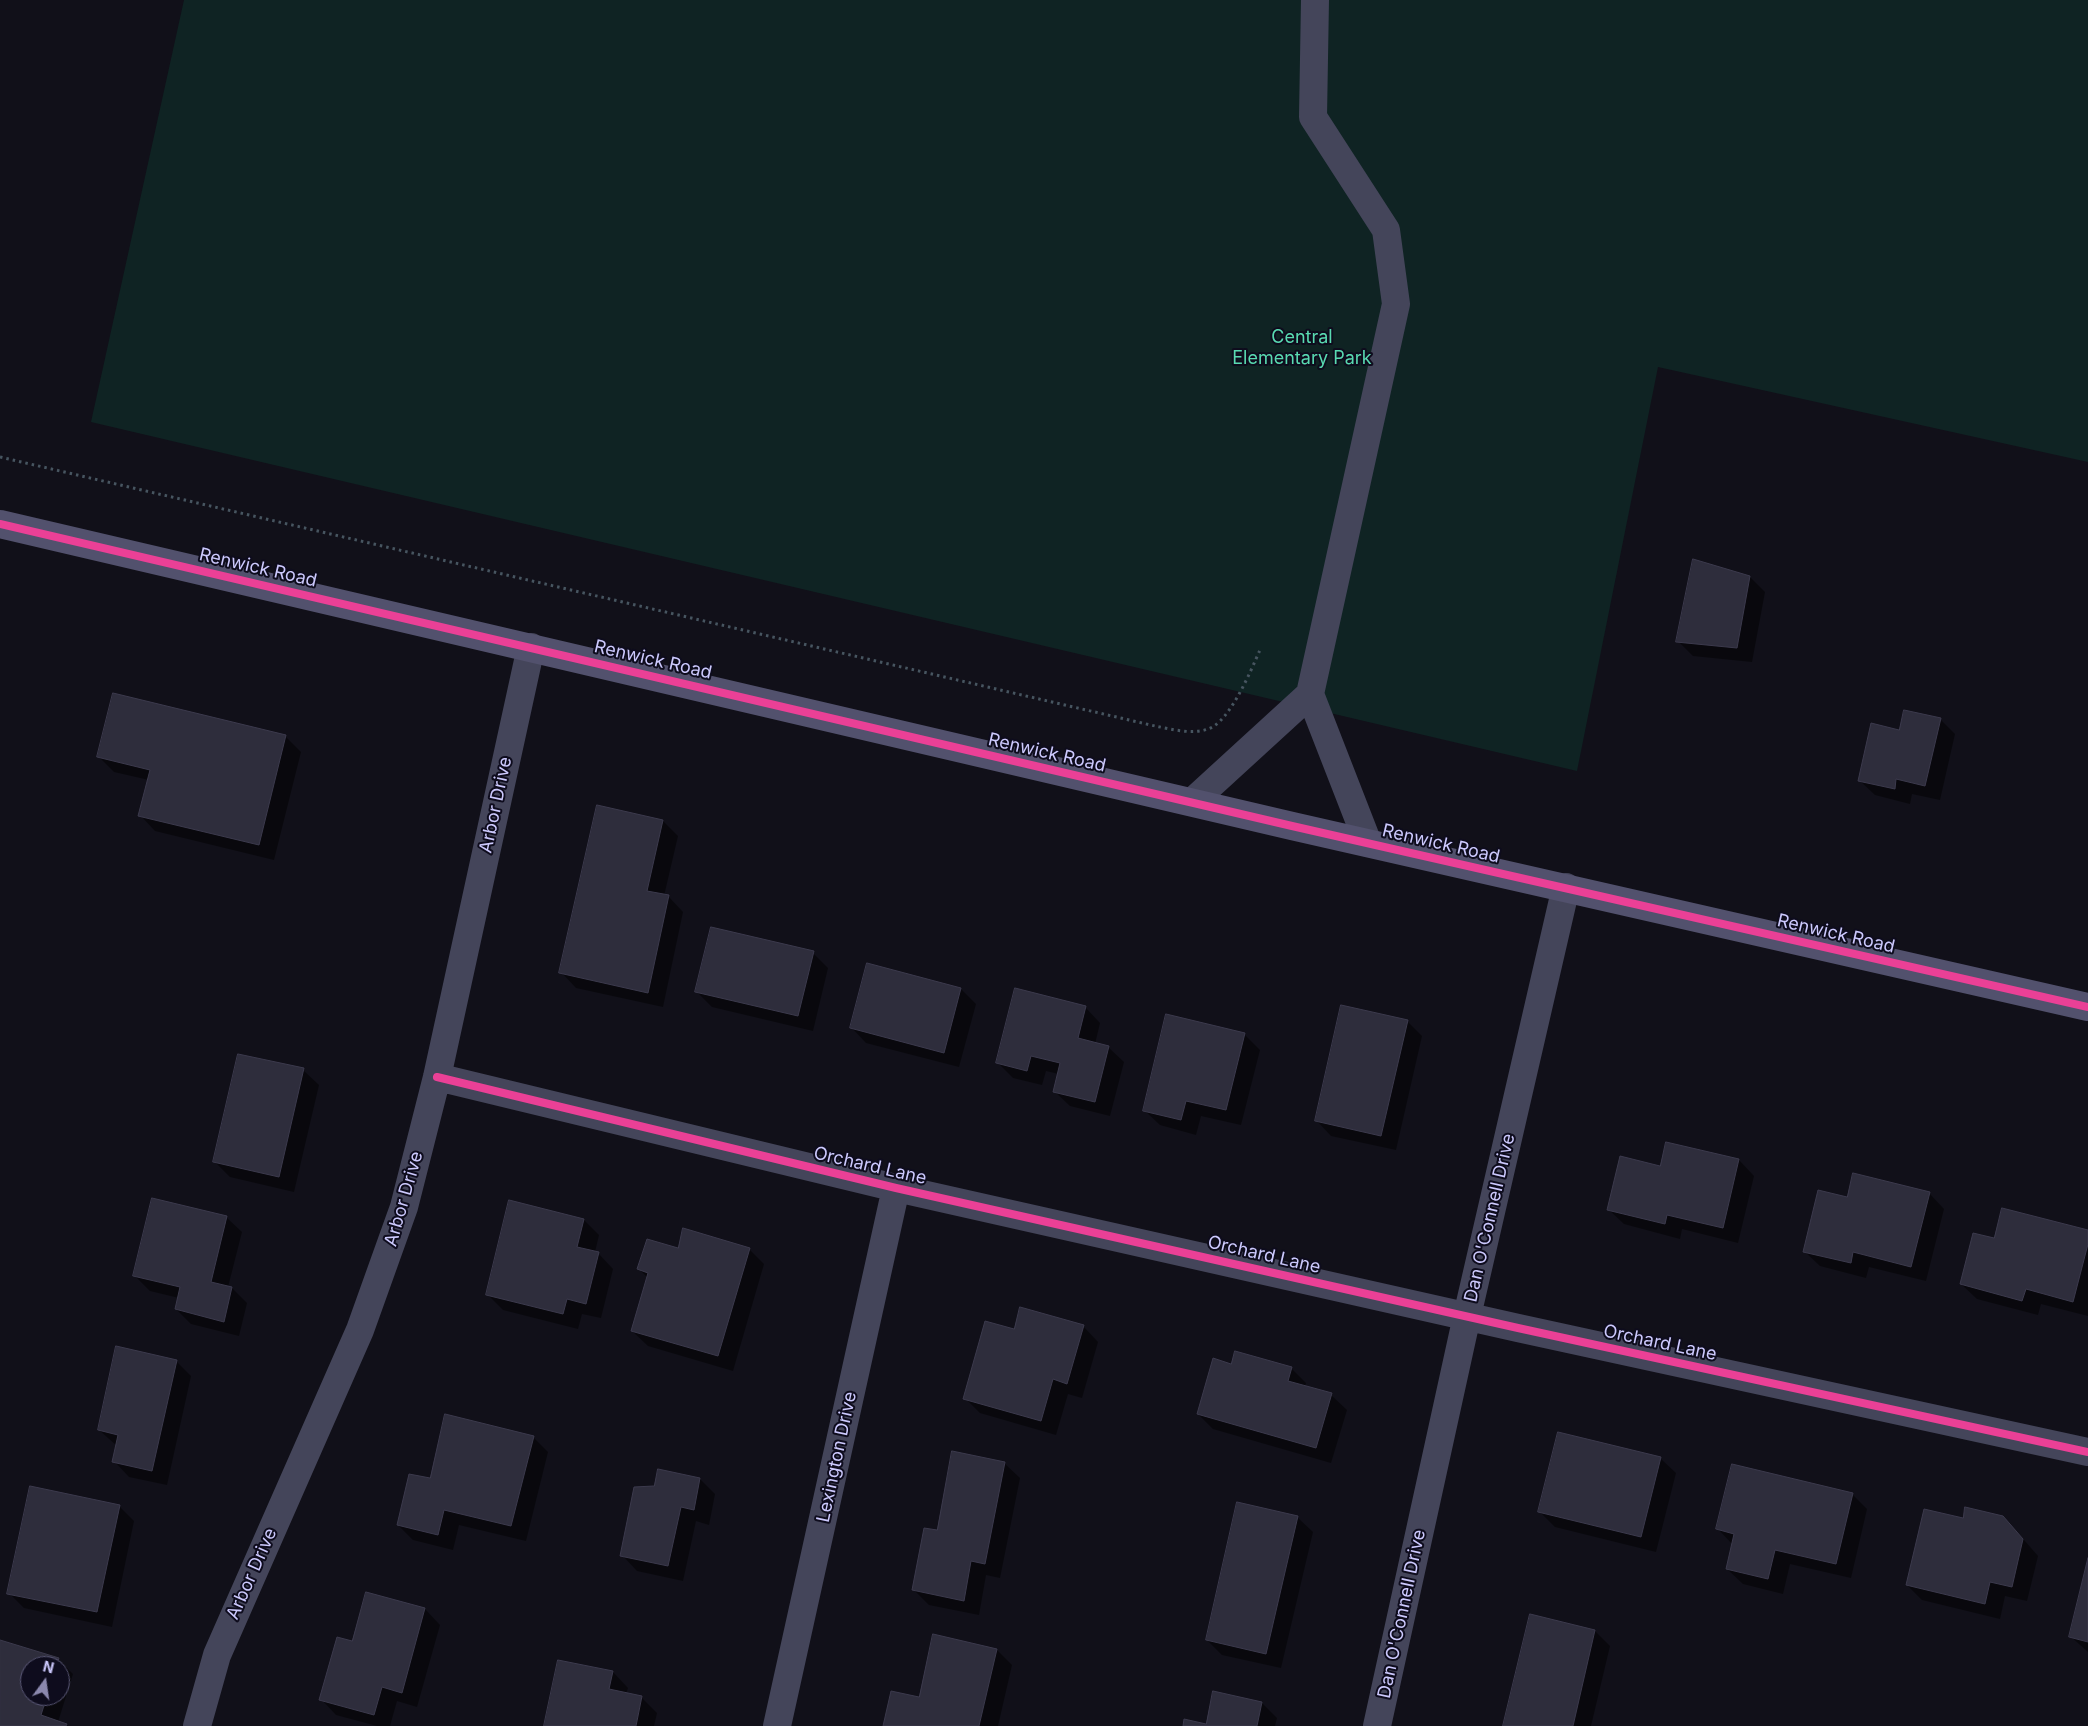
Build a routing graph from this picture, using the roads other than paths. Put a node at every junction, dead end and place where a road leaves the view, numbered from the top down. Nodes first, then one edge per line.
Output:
1 (1315, 0) edge
2 (0, 524) edge
3 (531, 647) junction
4 (1310, 694) junction
5 (1192, 802) junction
6 (1368, 843) junction
7 (1566, 887) junction
8 (2088, 1007) edge
9 (436, 1077) junction
10 (896, 1188) junction
11 (1467, 1316) junction
12 (2088, 1452) edge
13 (197, 1726) edge
14 (778, 1726) edge
15 (1378, 1726) edge

1 - 4 street
2 - 3 street, Renwick Road
3 - 5 street, Renwick Road
3 - 9 street, Arbor Drive
4 - 5 street
4 - 6 street
5 - 6 street, Renwick Road
6 - 7 street, Renwick Road
7 - 8 street, Renwick Road
7 - 11 street, Dan O'Connell Drive
9 - 10 street, Orchard Lane
9 - 13 street, Arbor Drive
10 - 11 street, Orchard Lane
10 - 14 street, Lexington Drive
11 - 12 street, Orchard Lane
11 - 15 street, Dan O'Connell Drive

